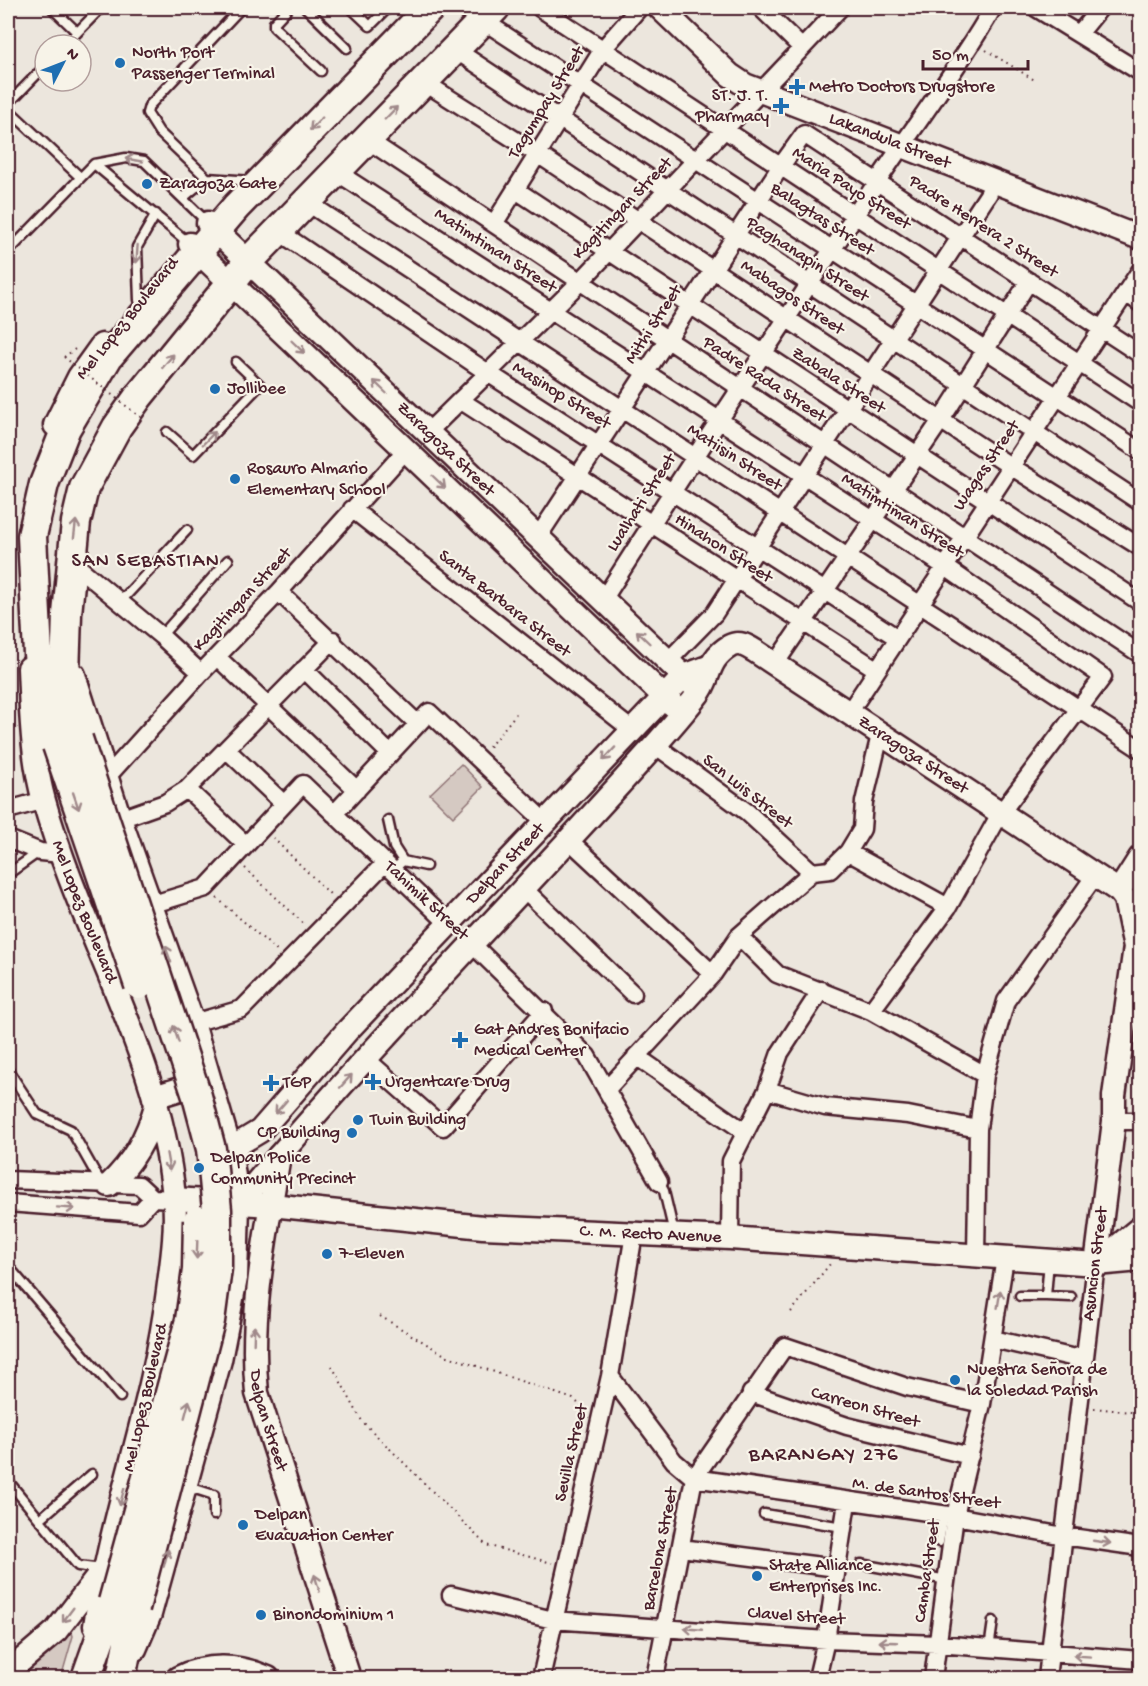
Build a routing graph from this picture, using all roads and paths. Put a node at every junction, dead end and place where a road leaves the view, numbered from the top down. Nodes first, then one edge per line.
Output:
1 (52, 8) edge
2 (101, 8) edge
3 (241, 8) edge
4 (288, 8) edge
5 (306, 8) edge
6 (351, 8) edge
7 (388, 8) edge
8 (430, 8) edge
9 (540, 8) edge
10 (639, 8) edge
11 (660, 8) edge
12 (761, 8) edge
13 (840, 8) edge
14 (993, 8) edge
15 (1036, 8) edge
16 (1100, 8) edge
17 (489, 14) edge
18 (77, 32) joint
19 (1079, 33) junction
20 (973, 43) junction
21 (347, 48) dead end
22 (802, 48) junction
23 (454, 49) junction
24 (603, 49) junction
25 (321, 71) dead end
26 (1140, 72) edge
27 (33, 78) edge
28 (422, 81) junction
29 (1036, 81) dead end
30 (581, 85) junction
31 (762, 92) junction
32 (8, 104) edge
33 (8, 109) edge
34 (560, 120) junction
35 (725, 129) junction
36 (804, 134) joint
37 (366, 139) junction
38 (901, 146) junction
39 (538, 154) junction
40 (696, 160) junction
41 (94, 164) junction
42 (781, 166) junction
43 (335, 171) junction
44 (80, 177) junction
45 (207, 178) junction
46 (992, 180) junction
47 (878, 181) junction
48 (259, 182) junction
49 (516, 190) junction
50 (668, 190) junction
51 (183, 198) junction
52 (305, 201) junction
53 (758, 201) junction
54 (156, 214) junction
55 (855, 215) junction
56 (639, 221) junction
57 (219, 222) junction
58 (494, 224) junction
59 (278, 231) junction
60 (962, 236) junction
61 (736, 237) junction
62 (1140, 238) edge
63 (194, 248) junction
64 (833, 250) junction
65 (8, 252) edge
66 (609, 252) junction
67 (249, 261) junction
68 (714, 269) junction
69 (1140, 271) edge
70 (940, 272) junction
71 (581, 281) junction
72 (1029, 281) junction
73 (232, 284) junction
74 (810, 284) junction
75 (1126, 293) junction
76 (140, 300) junction
77 (1140, 303) edge
78 (690, 304) junction
79 (916, 304) junction
80 (552, 311) junction
81 (1007, 315) junction
82 (787, 319) junction
83 (1102, 329) junction
84 (669, 340) junction
85 (893, 341) junction
86 (520, 342) junction
87 (985, 350) junction
88 (1140, 354) edge
89 (764, 355) junction
90 (64, 357) dead end
91 (236, 362) dead end
92 (1079, 363) junction
93 (488, 373) junction
94 (646, 374) junction
95 (871, 375) junction
96 (963, 386) junction
97 (742, 388) junction
98 (1057, 397) junction
99 (460, 400) junction
100 (1140, 403) edge
101 (623, 410) junction
102 (846, 410) junction
103 (144, 420) dead end
104 (941, 420) junction
105 (720, 422) junction
106 (167, 432) dead end
107 (428, 432) junction
108 (1033, 433) junction
109 (825, 443) junction
110 (602, 444) junction
111 (406, 450) junction
112 (1140, 451) edge
113 (917, 454) junction
114 (695, 455) junction
115 (1011, 466) junction
116 (804, 476) junction
117 (578, 478) junction
118 (893, 488) junction
119 (671, 489) junction
120 (988, 501) junction
121 (1140, 502) edge
122 (352, 509) junction
123 (781, 512) junction
124 (873, 522) junction
125 (650, 525) junction
126 (186, 530) dead end
127 (964, 535) junction
128 (538, 537) junction
129 (757, 545) junction
130 (1140, 547) edge
131 (849, 556) junction
132 (228, 560) dead end
133 (72, 562) junction
134 (944, 566) junction
135 (735, 580) junction
136 (826, 590) junction
137 (279, 592) junction
138 (603, 600) junction
139 (121, 601) junction
140 (1140, 602) edge
141 (920, 603) junction
142 (801, 623) junction
143 (161, 636) junction
144 (897, 637) junction
145 (333, 640) junction
146 (67, 650) junction
147 (1140, 654) edge
148 (218, 657) junction
149 (775, 664) junction
150 (708, 667) junction
151 (676, 668) junction
152 (304, 669) junction
153 (876, 669) junction
154 (201, 673) junction
155 (700, 692) junction
156 (664, 697) junction
157 (269, 705) junction
158 (1078, 710) junction
159 (516, 714) dead end
160 (682, 714) junction
161 (848, 714) junction
162 (423, 718) junction
163 (632, 730) junction
164 (880, 735) junction
165 (67, 742) junction
166 (655, 745) junction
167 (1140, 749) edge
168 (227, 750) junction
169 (390, 754) junction
170 (480, 759) junction
171 (107, 777) junction
172 (188, 789) junction
173 (357, 790) junction
174 (44, 800) junction
175 (284, 804) junction
176 (8, 810) edge
177 (334, 814) junction
178 (1000, 814) junction
179 (120, 819) junction
180 (388, 820) dead end
181 (545, 822) junction
182 (262, 828) junction
183 (8, 839) edge
184 (569, 840) junction
185 (246, 845) junction
186 (40, 852) junction
187 (848, 852) junction
188 (62, 854) junction
189 (234, 858) junction
190 (1140, 858) edge
191 (394, 865) junction
192 (426, 866) dead end
193 (812, 872) junction
194 (8, 874) edge
195 (1094, 877) junction
196 (206, 888) junction
197 (524, 889) junction
198 (1119, 891) junction
199 (150, 905) junction
200 (344, 906) junction
201 (948, 907) junction
202 (449, 924) junction
203 (316, 934) junction
204 (740, 936) junction
205 (473, 945) junction
206 (1138, 947) edge
207 (289, 962) junction
208 (713, 974) junction
209 (821, 990) junction
210 (633, 994) dead end
211 (544, 1011) junction
212 (871, 1011) junction
213 (194, 1023) junction
214 (347, 1031) junction
215 (368, 1056) junction
216 (636, 1056) junction
217 (8, 1070) edge
218 (985, 1074) junction
219 (210, 1079) junction
220 (607, 1089) junction
221 (767, 1090) junction
222 (155, 1101) junction
223 (1114, 1121) junction
224 (1140, 1121) edge
225 (978, 1129) junction
226 (745, 1132) junction
227 (230, 1149) junction
228 (279, 1156) junction
229 (8, 1180) edge
230 (659, 1182) joint
231 (105, 1185) junction
232 (163, 1199) junction
233 (8, 1203) edge
234 (238, 1204) junction
235 (271, 1205) junction
236 (1140, 1228) edge
237 (267, 1234) junction
238 (634, 1234) junction
239 (674, 1236) junction
240 (730, 1238) junction
241 (845, 1246) junction
242 (976, 1255) junction
243 (1005, 1258) junction
244 (1140, 1260) edge
245 (1049, 1261) junction
246 (1096, 1264) junction
247 (8, 1266) edge
248 (236, 1278) junction
249 (1020, 1296) dead end
250 (1046, 1296) junction
251 (1071, 1297) dead end
252 (791, 1312) dead end
253 (380, 1316) dead end
254 (993, 1339) junction
255 (1085, 1353) junction
256 (332, 1365) dead end
257 (610, 1376) junction
258 (751, 1393) junction
259 (120, 1397) dead end
260 (982, 1404) junction
261 (1079, 1406) junction
262 (1140, 1413) edge
263 (600, 1421) junction
264 (969, 1456) junction
265 (92, 1474) dead end
266 (694, 1478) junction
267 (8, 1481) edge
268 (186, 1486) junction
269 (847, 1502) junction
270 (764, 1514) dead end
271 (214, 1515) dead end
272 (949, 1515) junction
273 (40, 1519) junction
274 (843, 1527) junction
275 (1064, 1536) junction
276 (939, 1542) dead end
277 (1140, 1547) edge
278 (681, 1548) junction
279 (861, 1564) dead end
280 (566, 1567) junction
281 (837, 1568) junction
282 (104, 1569) junction
283 (947, 1580) junction
284 (451, 1595) dead end
285 (124, 1605) junction
286 (554, 1620) junction
287 (993, 1621) dead end
288 (666, 1626) junction
289 (826, 1640) junction
290 (938, 1644) junction
291 (989, 1648) junction
292 (1050, 1654) junction
293 (1140, 1660) edge
294 (8, 1672) edge
295 (88, 1674) edge
296 (122, 1678) edge
297 (178, 1678) edge
298 (268, 1678) edge
299 (349, 1678) edge
300 (541, 1678) edge
301 (655, 1678) edge
302 (817, 1678) edge
303 (933, 1678) edge
304 (1047, 1678) edge

1 - 18 lane
2 - 18 lane
3 - 45 lane
4 - 25 lane
5 - 21 lane
6 - 7 lane
8 -> 48 highway, Mel Lopez Boulevard
9 - 24 street, Maria Payo Street
10 - 24 street, Tagumpay Street
11 - 31 street, Lakandula Street
12 - 22 street
13 - 22 street, Kagitingan Street
14 - 20 street, Lualhati Street
15 - 19 street
16 - 19 street
17 - 23 highway, Mel Lopez Boulevard
17 - 30 street, Balagtas Street
19 - 26 street
20 - 29 path
20 - 38 street, Lualhati Street
22 - 31 street, Kagitingan Street
23 - 28 highway, Mel Lopez Boulevard
23 - 34 street, Paghanapin Street
24 - 30 street, Tagumpay Street
24 - 35 street, Maria Payo Street
27 - 32 lane
37 -> 28 highway, Mel Lopez Boulevard
28 - 39 street, Mabagos Street
30 - 34 street, Tagumpay Street
30 - 40 street, Balagtas Street
31 - 35 street, Kagitingan Street
31 - 38 street, Lakandula Street
33 - 44 lane
34 - 39 street, Tagumpay Street
34 - 50 street, Paghanapin Street
35 - 40 street, Kagitingan Street
35 - 42 street, Maria Payo Street
36 - 42 street, Mithi Street
36 - 47 street, Padre Herrera 2 Street
37 - 43 highway, Mel Lopez Boulevard
37 - 58 street, Padre Rada Street
38 - 46 street, Lakandula Street
38 - 47 street, Lualhati Street
39 - 49 street, Tagumpay Street
39 - 56 street, Mabagos Street
40 - 50 street, Kagitingan Street
40 - 53 street, Balagtas Street
41 - 44 lane
51 -> 41 lane
41 - 54 lane
42 - 53 street, Mithi Street
42 - 55 street, Maria Payo Street
43 - 52 highway, Mel Lopez Boulevard
43 - 80 street, Matimtiman Street
44 - 65 lane
45 - 48 lane
45 - 51 lane
46 - 60 street
46 - 62 street, Lakandula Street
47 - 55 street, Lualhati Street
47 - 60 street, Padre Herrera 2 Street
48 - 57 highway, Mel Lopez Boulevard
49 - 58 street, Tagumpay Street
49 - 66 street, Zabala Street
50 - 56 street, Kagitingan Street
50 - 61 street, Paghanapin Street
51 - 57 lane
52 - 59 highway, Mel Lopez Boulevard
52 - 86 street, Matiisin Street
53 - 61 street, Mithi Street
53 - 64 street, Balagtas Street
54 - 63 lane
54 -> 76 lane
55 - 64 street, Lualhati Street
55 - 70 street, Maria Payo Street
56 - 66 street, Kagitingan Street
56 - 68 street, Mabagos Street
57 - 63 highway, Mel Lopez Boulevard
57 - 67 street, Zaragoza Street
58 - 71 street, Padre Rada Street
59 - 67 highway, Mel Lopez Boulevard
59 - 93 street, Masinop Street
60 - 70 street
60 - 72 street, Padre Herrera 2 Street
61 - 68 street, Mithi Street
61 - 74 street, Paghanapin Street
63 - 73 street, Zaragoza Street
63 - 76 street, Mel Lopez Boulevard
63 - 165 highway, Mel Lopez Boulevard
64 - 74 street, Lualhati Street
64 - 79 street, Balagtas Street
66 - 71 street, Kagitingan Street
66 - 78 street, Zabala Street
67 - 73 highway, Mel Lopez Boulevard
107 -> 67 street, Zaragoza Street
68 - 78 street, Mithi Street
68 - 82 street, Mabagos Street
69 - 75 street, Wagas Street
70 - 79 street
70 - 81 street, Maria Payo Street
71 - 80 street, Kagitingan Street
71 - 84 street, Padre Rada Street
72 - 81 street
72 - 83 street, Padre Herrera 2 Street
73 -> 111 street, Zaragoza Street
133 -> 73 highway, Mel Lopez Boulevard
74 - 82 street, Lualhati Street
74 - 85 street, Paghanapin Street
75 - 77 street
75 - 83 street, Wagas Street
76 - 174 street, Mel Lopez Boulevard
78 - 84 street, Mithi Street
78 - 89 street, Zabala Street
79 - 85 street
79 - 87 street, Balagtas Street
80 - 86 street, Kagitingan Street
80 - 94 street, Matimtiman Street
81 - 87 street
81 - 92 street, Maria Payo Street
82 - 89 street, Lualhati Street
82 - 95 street, Mabagos Street
83 - 88 street, Padre Herrera 2 Street
83 - 92 street, Wagas Street
84 - 94 street, Mithi Street
84 - 97 street, Padre Rada Street
85 - 95 street
85 - 96 street, Paghanapin Street
86 - 93 street, Kagitingan Street
86 - 101 street, Matiisin Street
87 - 96 street
87 - 98 street, Balagtas Street
89 - 97 street, Lualhati Street
89 - 102 street, Zabala Street
90 - 103 path, bridge
106 -> 91 lane
92 - 98 street, Wagas Street
92 - 100 street, Maria Payo Street
93 - 99 street, Kagitingan Street
93 - 110 street, Masinop Street
94 - 101 street, Mithi Street
94 - 105 street, Matimtiman Street
95 - 102 street
95 - 104 street, Mabagos Street
96 - 104 street
96 - 108 street, Paghanapin Street
97 - 105 street, Lualhati Street
97 - 109 street, Padre Rada Street
98 - 108 street, Wagas Street
98 - 112 street, Balagtas Street
99 - 107 street, Kagitingan Street
99 - 117 street, Hinahon Street
101 - 110 street, Mithi Street
101 - 114 street, Matiisin Street
102 - 109 street
102 - 113 street, Zabala Street
104 - 113 street
104 - 115 street, Mabagos Street
105 - 114 street, Lualhati Street
105 - 116 street, Matimtiman Street
107 - 128 street, Zaragoza Street
108 - 115 street, Wagas Street
108 - 121 street, Paghanapin Street
109 - 116 street
109 - 118 street, Padre Rada Street
110 - 117 street, Mithi Street
110 - 119 street, Masinop Street
111 - 122 street, Kagitingan Street
111 -> 156 street, Zaragoza Street
113 - 118 street
113 - 120 street, Zabala Street
114 - 119 street, Lualhati Street
114 - 123 street, Matiisin Street
115 - 120 street, Wagas Street
115 - 130 street, Mabagos Street
116 - 123 street
116 - 124 street, Matimtiman Street
117 - 125 street, Hinahon Street
117 - 128 street, Mithi Street
118 - 124 street
118 - 127 street, Padre Rada Street
119 - 125 street, Lualhati Street
119 - 129 street, Masinop Street
120 - 127 street, Wagas Street
120 - 140 street, Zabala Street
122 - 137 street, Kagitingan Street
122 - 163 street, Santa Barbara Street
123 - 129 street
123 - 131 street, Matiisin Street
124 - 131 street
124 - 134 street, Matimtiman Street
125 - 135 street, Hinahon Street
125 - 138 street, Lualhati Street
126 - 139 lane
127 - 134 street, Wagas Street
127 - 147 street, Padre Rada Street
128 - 138 street, Zaragoza Street
129 - 135 street
129 - 136 street, Masinop Street
131 - 136 street
131 - 141 street, Matiisin Street
132 - 143 lane
133 - 139 street
133 - 146 highway, Mel Lopez Boulevard
134 - 141 street, Wagas Street
134 - 158 street, Matimtiman Street
135 - 142 street, Hinahon Street
135 - 151 street
136 - 142 street
136 - 144 street, Masinop Street
137 - 145 street
137 - 148 street, Kagitingan Street
151 -> 138 street, Zaragoza Street
139 - 143 street
141 - 144 street, Wagas Street
141 - 158 street, Matiisin Street
142 - 149 street
142 - 153 street, Hinahon Street
143 - 154 street
144 - 153 street, Wagas Street
145 - 152 street
145 - 162 street
146 - 165 highway, Mel Lopez Boulevard
146 - 171 street, Mel Lopez Boulevard
148 - 154 street, Kagitingan Street
148 - 157 street
149 - 150 street, Zaragoza Street
149 - 161 street, Zaragoza Street
150 - 151 street, Zaragoza Street
150 - 155 street, Zaragoza Street
151 - 155 street, Zaragoza Street
151 - 156 street, Zaragoza Street
152 - 157 street
152 - 169 street
153 - 161 street, Wagas Street
154 - 171 street, Kagitingan Street
155 - 160 street, Zaragoza Street
156 - 160 street, Zaragoza Street
156 - 163 street, Delpan Street
157 - 168 street
157 - 173 street
158 - 167 street, Matiisin Street
158 - 178 street, Matimtiman Street
159 - 170 path
160 - 166 street, Delpan Street
161 - 164 street, Zaragoza Street
162 - 169 street
162 - 170 street
163 -> 181 street, Delpan Street
164 - 178 street, Zaragoza Street
164 - 187 street
165 - 285 highway, Mel Lopez Boulevard, bridge
166 - 184 street, Delpan Street
166 - 193 street, San Luis Street
168 - 172 street
168 - 175 street
169 - 173 street
170 - 181 street
171 - 179 street, Mel Lopez Boulevard
172 - 179 street
172 - 185 street
173 - 177 street
174 - 176 street
174 - 188 street, Mel Lopez Boulevard
175 - 177 street, Tahimik Street
175 - 182 street
177 - 191 street, Tahimik Street
178 - 195 street, Zaragoza Street
178 - 201 street, Matimtiman Street
179 - 199 street, Mel Lopez Boulevard
180 - 191 lane
181 - 202 street, Delpan Street
182 - 185 street
182 - 200 path
183 - 186 street
184 - 197 street, Delpan Street
184 - 208 street
185 - 189 street
186 - 188 street
186 - 194 lane
187 - 193 street
187 - 201 street
188 - 222 street, Mel Lopez Boulevard
189 - 196 street
189 - 203 path
190 - 198 street
191 - 192 lane
191 - 200 street
191 - 202 street, Tahimik Street
193 - 204 street
195 - 198 street, Zaragoza Street
195 - 218 street
196 - 199 street
196 - 207 path
197 - 205 street, Delpan Street
197 - 210 street
198 - 206 street, Asuncion Street
213 -> 199 street, Mel Lopez Boulevard
200 - 203 street
201 - 212 street, Matimtiman Street
202 - 205 street, Tahimik Street
202 - 214 street, Delpan Street
203 - 207 street
204 - 208 street
204 - 209 street
205 - 211 street, Tahimik Street
205 - 215 street, Delpan Street
206 - 223 street, Asuncion Street
207 - 213 street
208 - 216 street
209 - 212 street
209 - 221 street
211 - 215 street
211 - 220 street, Tahimik Street
212 - 218 street
213 - 219 street, Mel Lopez Boulevard
214 - 215 street
214 -> 227 street, Delpan Street
228 -> 215 street, Delpan Street
216 - 220 street
216 - 226 street
217 - 231 lane
218 - 225 street
219 - 222 street
219 - 227 street, Mel Lopez Boulevard
220 - 230 street, Tahimik Street
221 - 225 street
221 - 226 street
222 - 231 street
222 -> 232 street, Mel Lopez Boulevard
223 - 224 street
223 - 246 street, Asuncion Street
225 - 242 street
226 - 240 street
227 - 234 street, Mel Lopez Boulevard
228 - 234 street, Delpan Street
228 - 235 street, Delpan Street
229 - 231 street
230 - 239 lane, Tahimik Street
231 - 232 street
233 -> 232 street
232 - 234 street, C. M. Recto Avenue
232 -> 282 street, Mel Lopez Boulevard
234 - 235 street, C. M. Recto Avenue
234 - 248 street, Mel Lopez Boulevard
235 - 237 street, Delpan Street
235 - 238 street, C. M. Recto Avenue
236 - 246 street
237 - 248 street
299 -> 237 street, Delpan Street
238 - 239 street, C. M. Recto Avenue
238 - 257 street, Sevilla Street
239 - 240 street, C. M. Recto Avenue
240 - 241 street, C. M. Recto Avenue
241 - 242 street, C. M. Recto Avenue
241 - 252 path
242 - 243 street, C. M. Recto Avenue
243 - 245 street, C. M. Recto Avenue
254 -> 243 street, Camba Street
244 - 246 street, C. M. Recto Avenue
245 - 246 street, C. M. Recto Avenue
245 - 250 lane
246 - 255 street, Asuncion Street
247 - 259 lane
248 - 268 street, Mel Lopez Boulevard
249 - 250 lane
250 - 251 lane
253 - 263 path
254 - 255 street
254 - 260 street, Camba Street
255 - 261 street, Asuncion Street
256 - 280 path
257 - 263 street, Sevilla Street
257 - 266 street
258 - 260 street, Barcelona Street
258 - 264 street, Carreon Street
258 - 266 street, Barcelona Street
260 - 264 street, Camba Street
261 - 262 path
261 - 275 street, Asuncion Street
263 - 280 street, Sevilla Street
264 - 272 street, Camba Street
265 - 273 lane
266 - 269 street, M. de Santos Street
266 - 278 street, Barcelona Street
267 - 273 lane
268 - 271 lane
296 -> 268 street, Mel Lopez Boulevard
269 - 272 street, M. de Santos Street
269 - 274 street
270 - 274 lane
272 - 275 street, M. de Santos Street
272 - 276 lane
272 - 283 street, Camba Street
273 - 282 lane
274 - 281 street
275 -> 277 street, M. de Santos Street
275 - 292 street, Asuncion Street
278 - 281 street
278 - 288 street, Barcelona Street
279 - 283 lane
280 - 286 street, Sevilla Street
281 - 289 street
282 -> 294 street
282 - 295 street, Mel Lopez Boulevard
283 - 290 street, Camba Street
284 - 286 street, Clavel Street
285 - 295 highway, Mel Lopez Boulevard
285 - 296 highway, Mel Lopez Boulevard
286 - 288 street, Clavel Street
286 - 300 street, Sevilla Street
287 - 291 lane
289 -> 288 street, Clavel Street
288 - 301 street, Barcelona Street
290 -> 289 street, Clavel Street
289 - 302 street
290 - 291 street, Clavel Street
290 - 303 street, Camba Street
291 - 292 street, Clavel Street
293 -> 292 street, Clavel Street
292 - 304 street, Asuncion Street
297 - 298 street

